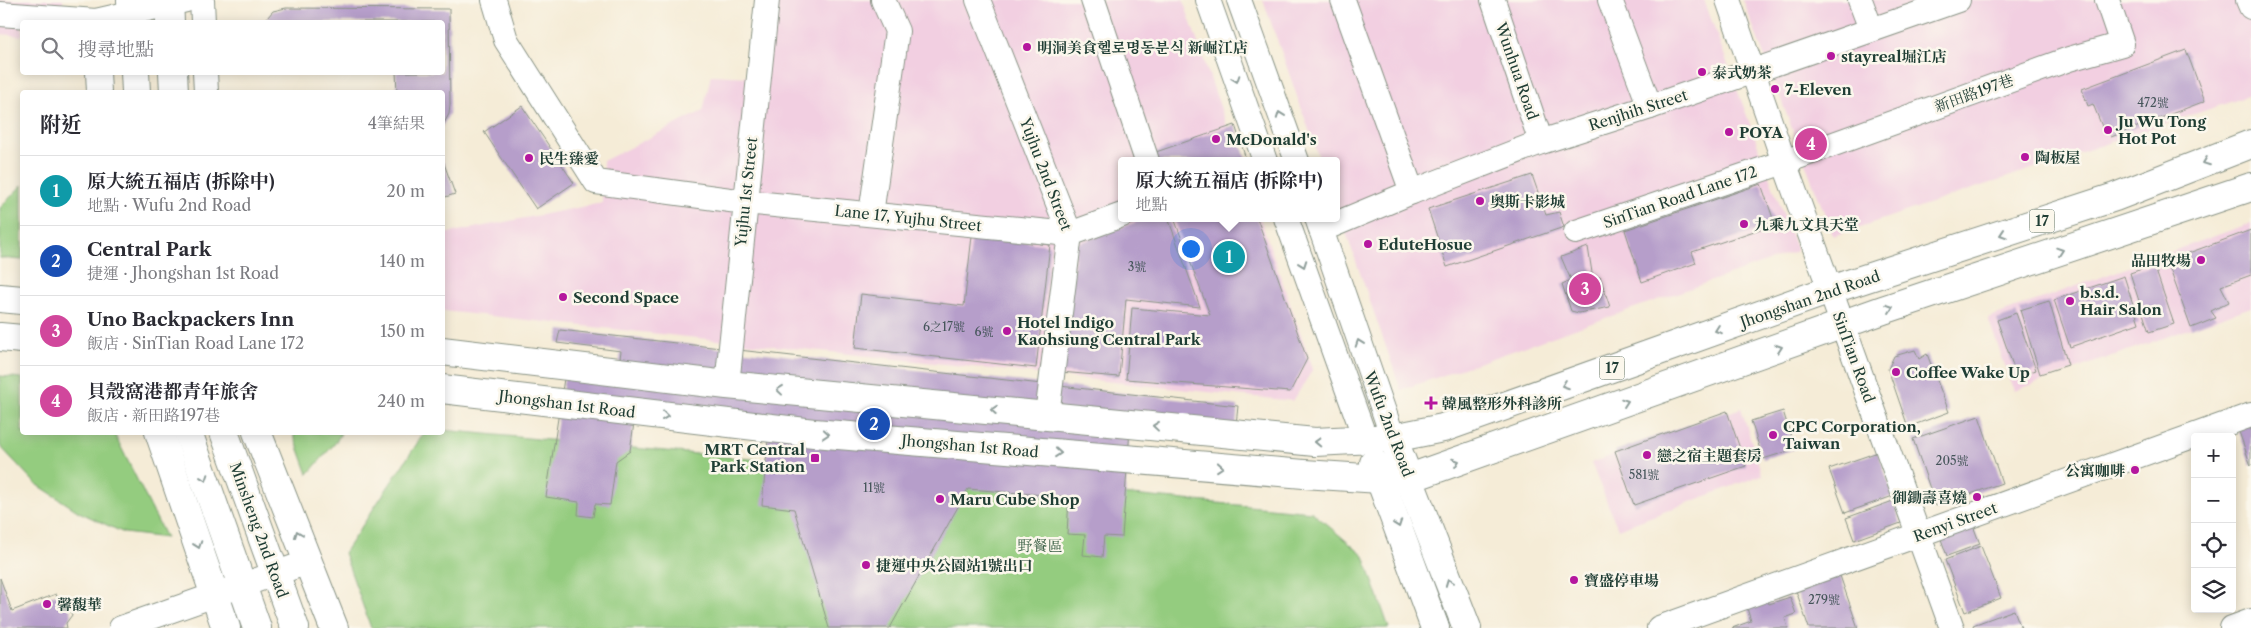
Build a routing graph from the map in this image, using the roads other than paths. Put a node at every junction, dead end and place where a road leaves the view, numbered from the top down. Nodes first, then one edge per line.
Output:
1 (202, 0) edge
2 (494, 0) edge
3 (767, 0) edge
4 (883, 0) edge
5 (978, 0) edge
6 (1093, 0) edge
7 (1208, 0) edge
8 (1239, 0) edge
9 (1343, 0) edge
10 (1493, 0) edge
11 (1610, 0) edge
12 (1728, 0) edge
13 (1860, 0) edge
14 (1958, 0) edge
15 (2107, 0) edge
16 (2248, 0) edge
17 (174, 7) edge
18 (2251, 8) edge
19 (132, 12) edge
20 (0, 14) edge
21 (95, 14) edge
22 (203, 20) edge
23 (1870, 30) junction
24 (1753, 72) junction
25 (98, 75) edge
26 (135, 75) edge
27 (173, 75) edge
28 (205, 75) edge
29 (99, 90) edge
30 (136, 90) edge
31 (174, 90) edge
32 (206, 90) edge
33 (1650, 107) junction
34 (1541, 142) junction
35 (2251, 144) edge
36 (1146, 157) edge
37 (1264, 157) edge
38 (1296, 157) edge
39 (1784, 162) junction
40 (2251, 187) edge
41 (1412, 192) junction
42 (745, 202) junction
43 (870, 214) junction
44 (1118, 217) edge
45 (1340, 217) edge
46 (1288, 222) edge
47 (1319, 224) edge
48 (1576, 232) dead end
49 (1070, 234) junction
50 (1830, 290) junction
51 (0, 298) edge
52 (20, 300) edge
53 (1844, 325) junction
54 (0, 336) edge
55 (20, 338) edge
56 (445, 351) edge
57 (727, 384) junction
58 (445, 389) edge
59 (2251, 415) edge
60 (1047, 416) junction
61 (160, 435) edge
62 (189, 435) edge
63 (225, 435) edge
64 (258, 435) edge
65 (1379, 440) junction
66 (1410, 478) junction
67 (1380, 479) junction
68 (1918, 535) junction
69 (308, 562) junction
70 (276, 574) junction
71 (242, 585) junction
72 (214, 594) junction
73 (2251, 621) edge
74 (121, 628) edge
75 (226, 628) edge
76 (257, 628) edge
77 (295, 628) edge
78 (334, 628) edge
79 (1435, 628) edge
80 (1467, 628) edge
81 (1660, 628) edge
82 (1952, 628) edge
83 (2232, 628) edge

1 - 22 street
2 - 42 street, Lane 17, Yujhu Street
3 - 42 street, Yujhu 1st Street
4 - 43 street
5 - 49 street, Yujhu 2nd Street
6 - 36 street
7 -> 37 street
38 -> 8 street
9 - 41 street
10 - 34 street, Wunhua Road
11 - 33 street
12 - 24 street, SinTian Road
13 - 23 street
14 - 23 street, Renjhih Street
15 - 39 street, 新田路197巷
16 - 18 street
17 - 19 street
19 - 21 street
20 - 21 street
23 - 24 street, Renjhih Street
24 - 33 street, Renjhih Street
24 - 39 street, SinTian Road
25 - 29 street
26 - 30 main road
27 - 31 main road
28 - 32 street
33 - 34 street, Renjhih Street
34 - 41 street, Renjhih Street
35 -> 50 main road, Jhongshan 2nd Road / 17
39 - 48 street, SinTian Road Lane 172
39 - 50 street, SinTian Road
53 -> 40 main road, 17
41 - 45 street, Renjhih Street
42 - 43 street, Lane 17, Yujhu Street
42 - 57 street, Yujhu 1st Street
43 - 49 street, Lane 17, Yujhu Street
44 - 49 street
46 -> 65 street, Wufu 2nd Road
65 -> 47 street, Wufu 2nd Road
49 - 60 street, Yujhu 2nd Street
50 - 53 street, SinTian Road
50 -> 65 main road, Jhongshan 2nd Road / 17
51 - 52 main road
66 -> 53 main road, 17
53 - 68 street, SinTian Road
54 - 55 main road
56 - 57 main road
60 -> 57 main road
58 -> 67 main road, Jhongshan 1st Road
59 - 68 street, Renyi Street
65 -> 60 main road
61 -> 72 main road
62 -> 71 main road
63 - 70 main road, Minsheng 2nd Road
69 -> 64 main road
65 - 66 main road, Wufu 2nd Road
65 - 67 main road, Wufu 2nd Road
66 - 67 main road, Jhongshan 1st Road / 17
80 -> 66 main road, Wufu 2nd Road
67 -> 79 main road, Wufu 2nd Road
68 - 81 street, Renyi Street
68 - 82 street, SinTian Road
69 - 70 street
69 - 78 main road
70 - 71 street
70 - 77 main road, Minsheng 2nd Road
71 - 72 street
71 - 76 main road
72 - 74 street
72 - 75 main road
73 - 83 street

